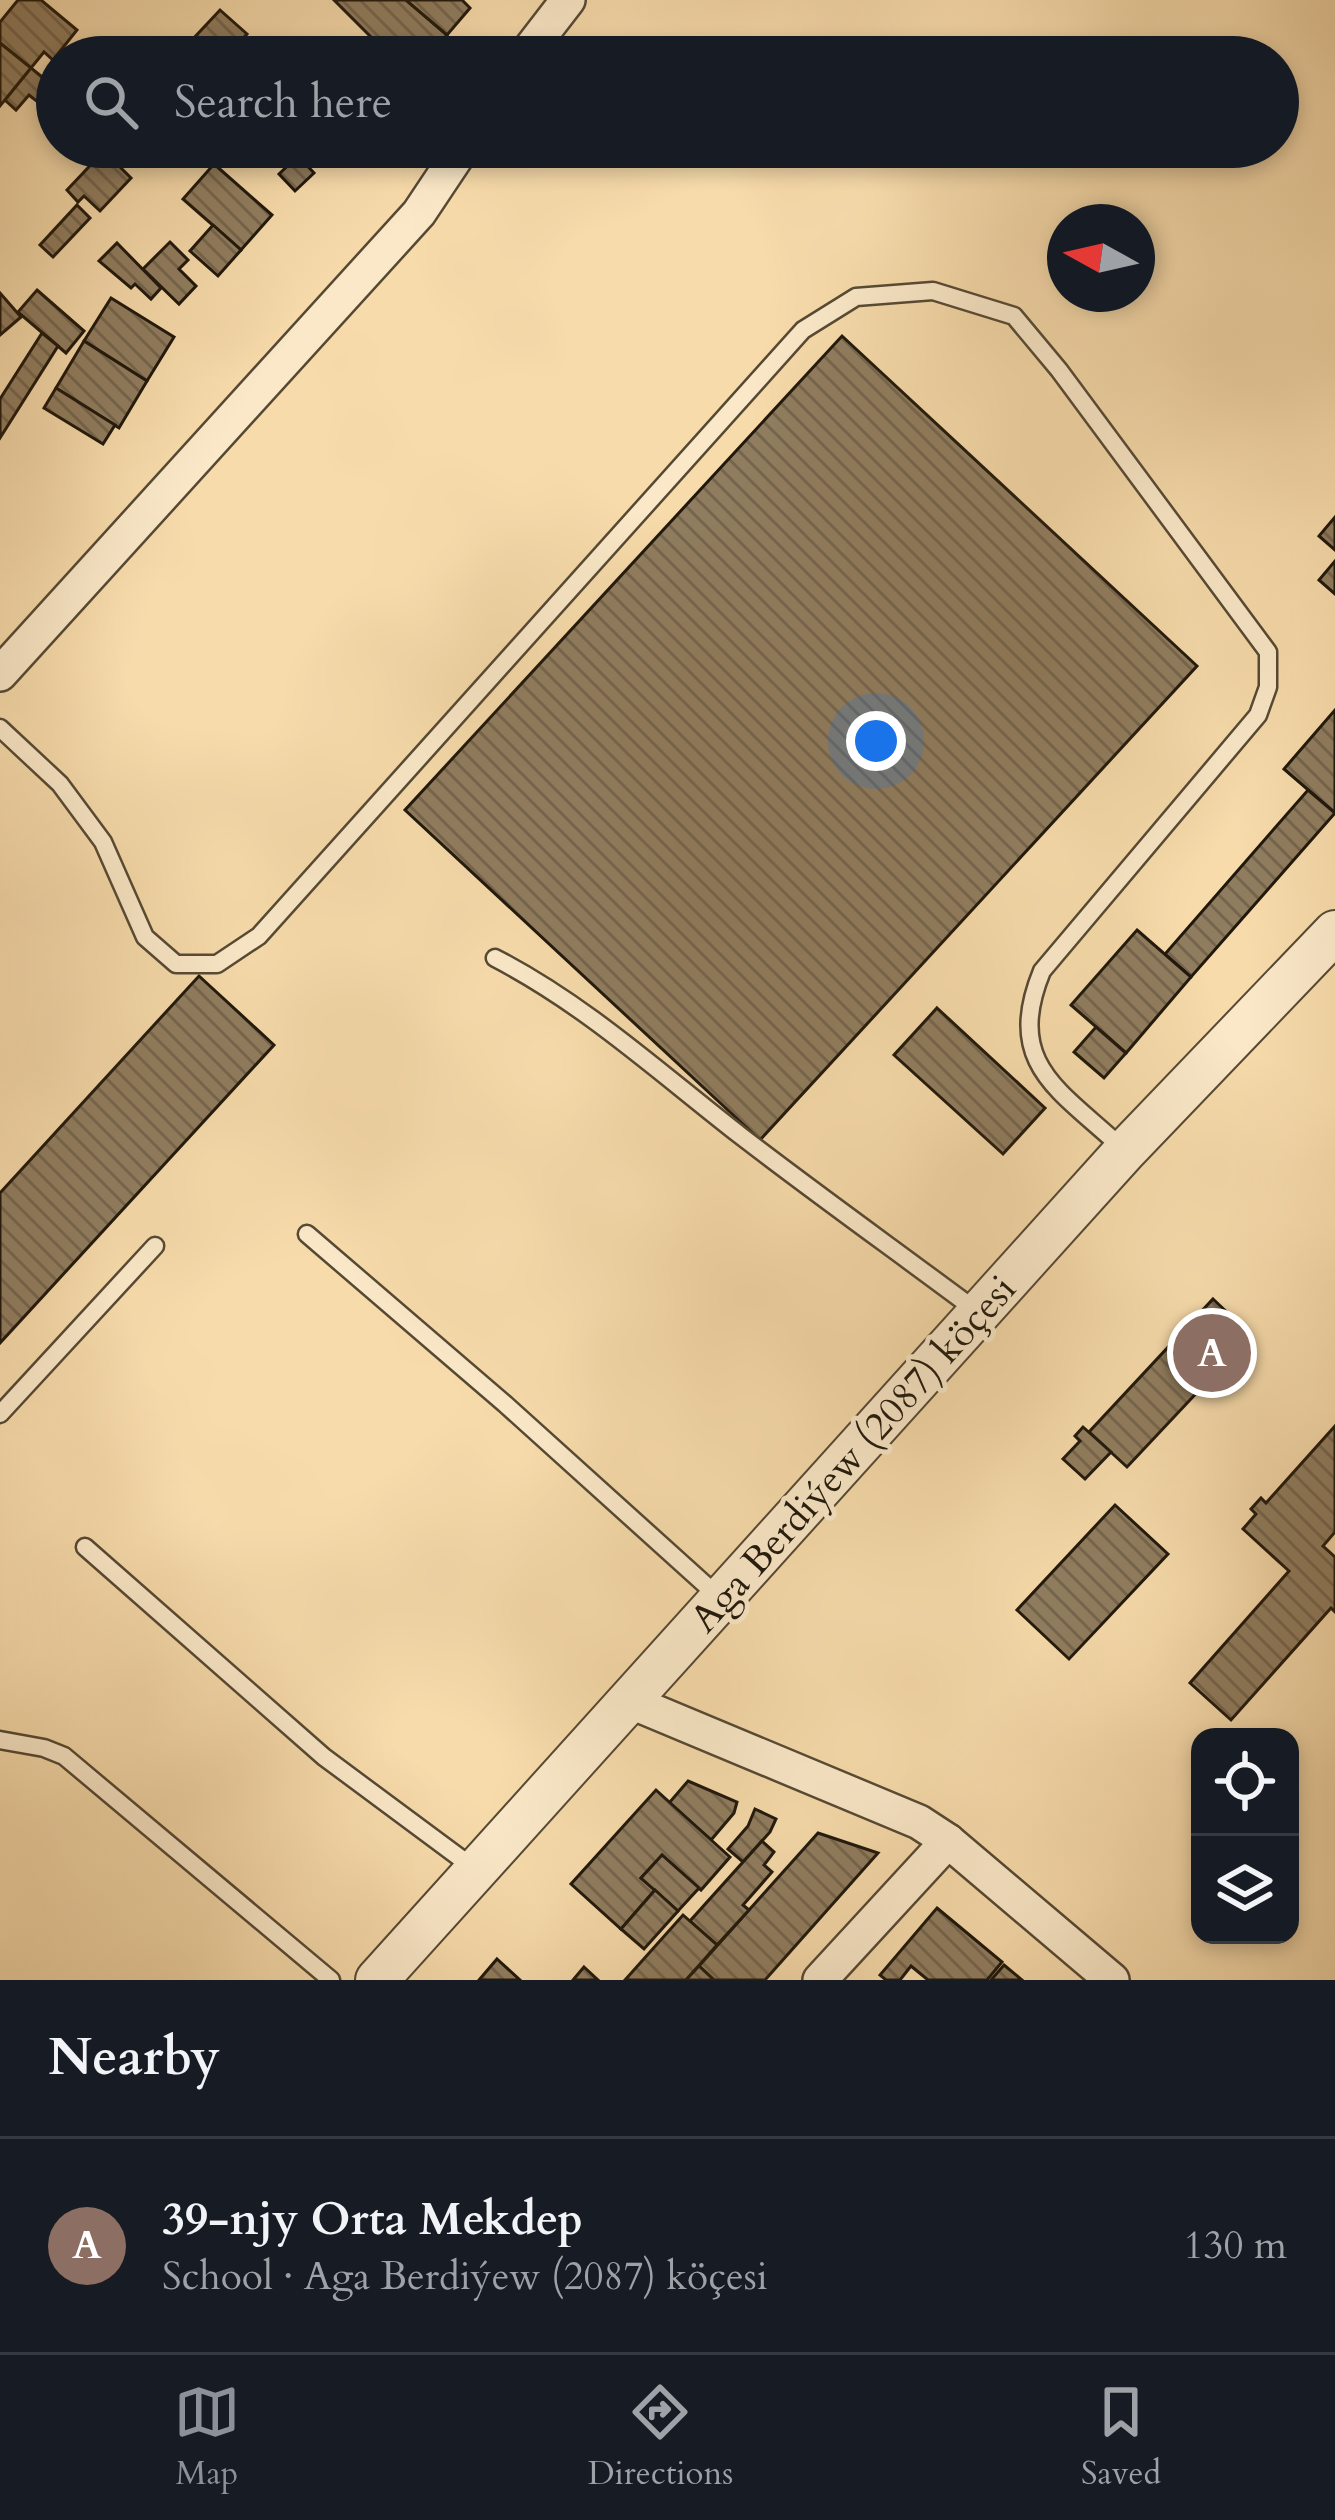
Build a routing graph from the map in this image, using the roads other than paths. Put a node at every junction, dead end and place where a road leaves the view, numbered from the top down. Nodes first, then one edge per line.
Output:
1 (568, 0) edge
2 (540, 36) edge
3 (449, 168) edge
4 (0, 674) edge
5 (0, 728) edge
6 (1335, 932) edge
7 (495, 958) dead end
8 (1125, 1150) junction
9 (307, 1234) dead end
10 (155, 1246) dead end
11 (979, 1312) junction
12 (0, 1414) edge
13 (85, 1547) dead end
14 (721, 1599) junction
15 (629, 1701) junction
16 (0, 1740) edge
17 (948, 1841) junction
18 (476, 1870) junction
19 (331, 1980) edge
20 (377, 1980) edge
21 (820, 1980) edge
22 (1112, 1980) edge

1 - 2 street
3 - 4 street
5 - 8 lane
6 - 8 street, Aga Berdiýew (2087) köçesi
7 - 11 lane
8 - 11 street, Aga Berdiýew (2087) köçesi
9 - 14 lane
10 - 12 lane
11 - 14 street, Aga Berdiýew (2087) köçesi
13 - 18 lane
14 - 15 street, Aga Berdiýew (2087) köçesi
15 - 17 street
15 - 18 street, Aga Berdiýew (2087) köçesi
16 - 19 lane
17 - 21 street
17 - 22 street
18 - 20 street, Aga Berdiýew (2087) köçesi

